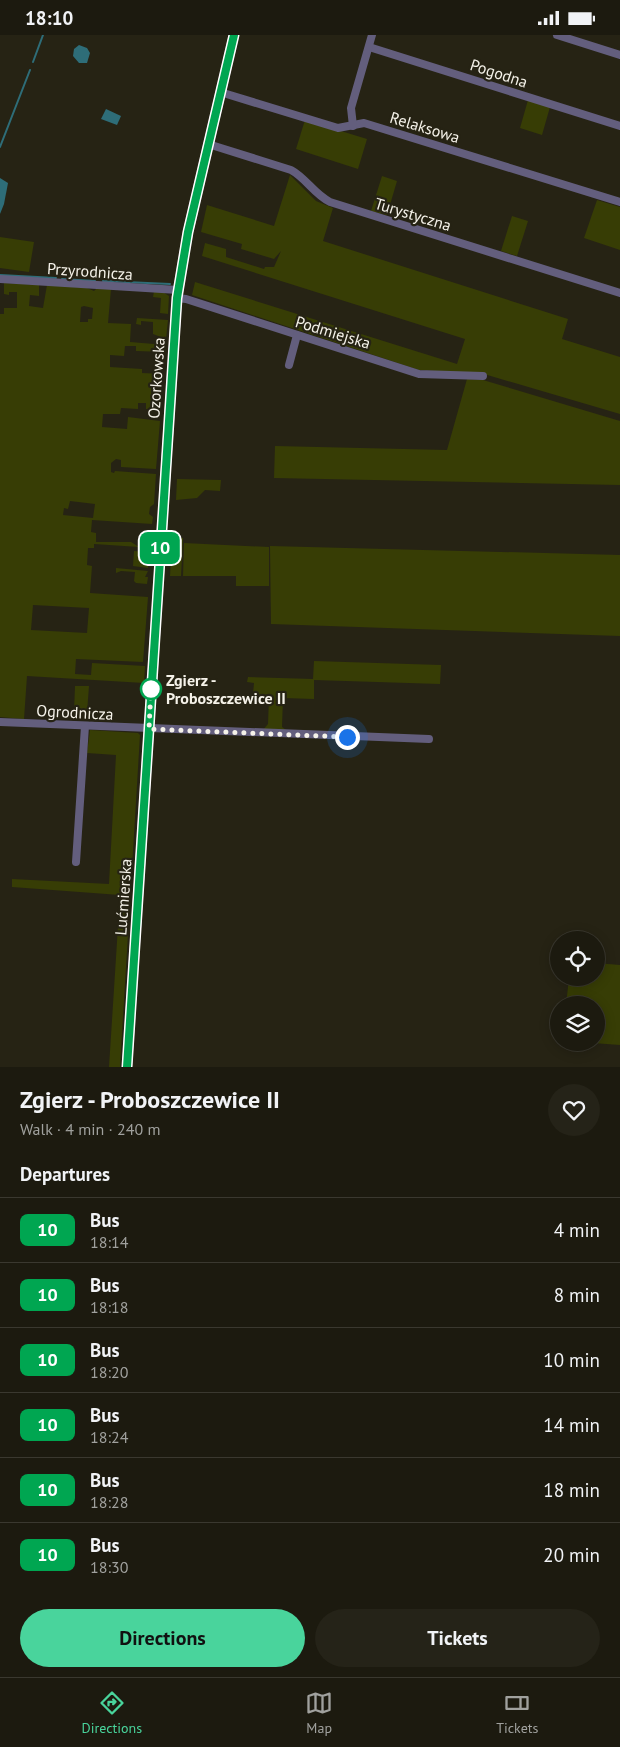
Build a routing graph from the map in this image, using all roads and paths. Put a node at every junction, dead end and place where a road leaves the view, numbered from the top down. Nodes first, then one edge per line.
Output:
1 (234, 35) edge
2 (372, 35) edge
3 (557, 35) edge
4 (369, 47) junction
5 (620, 55) edge
6 (220, 92) junction
7 (353, 126) junction
8 (620, 126) edge
9 (208, 144) junction
10 (620, 202) edge
11 (0, 279) edge
12 (620, 293) edge
13 (177, 294) junction
14 (296, 335) junction
15 (289, 365) dead end
16 (484, 376) dead end
17 (0, 722) edge
18 (85, 726) junction
19 (149, 729) junction
20 (429, 739) dead end
21 (76, 862) dead end
22 (127, 1067) edge

1 - 6 main road, Ozorkowska
2 - 4 street
3 - 5 street
4 - 7 street
4 - 8 street, Pogodna
6 - 7 street, Relaksowa
6 - 9 main road, Ozorkowska
7 - 10 street, Relaksowa
9 - 12 street, Turystyczna
9 - 13 main road, Ozorkowska
11 - 13 street, Przyrodnicza
13 - 14 street, Podmiejska
13 - 19 main road, Ozorkowska
14 - 15 street
14 - 16 street, Podmiejska
17 - 18 street, Ogrodnicza
18 - 19 street, Ogrodnicza
18 - 21 street
19 - 20 street, Ogrodnicza
19 - 22 main road, Lućmierska

